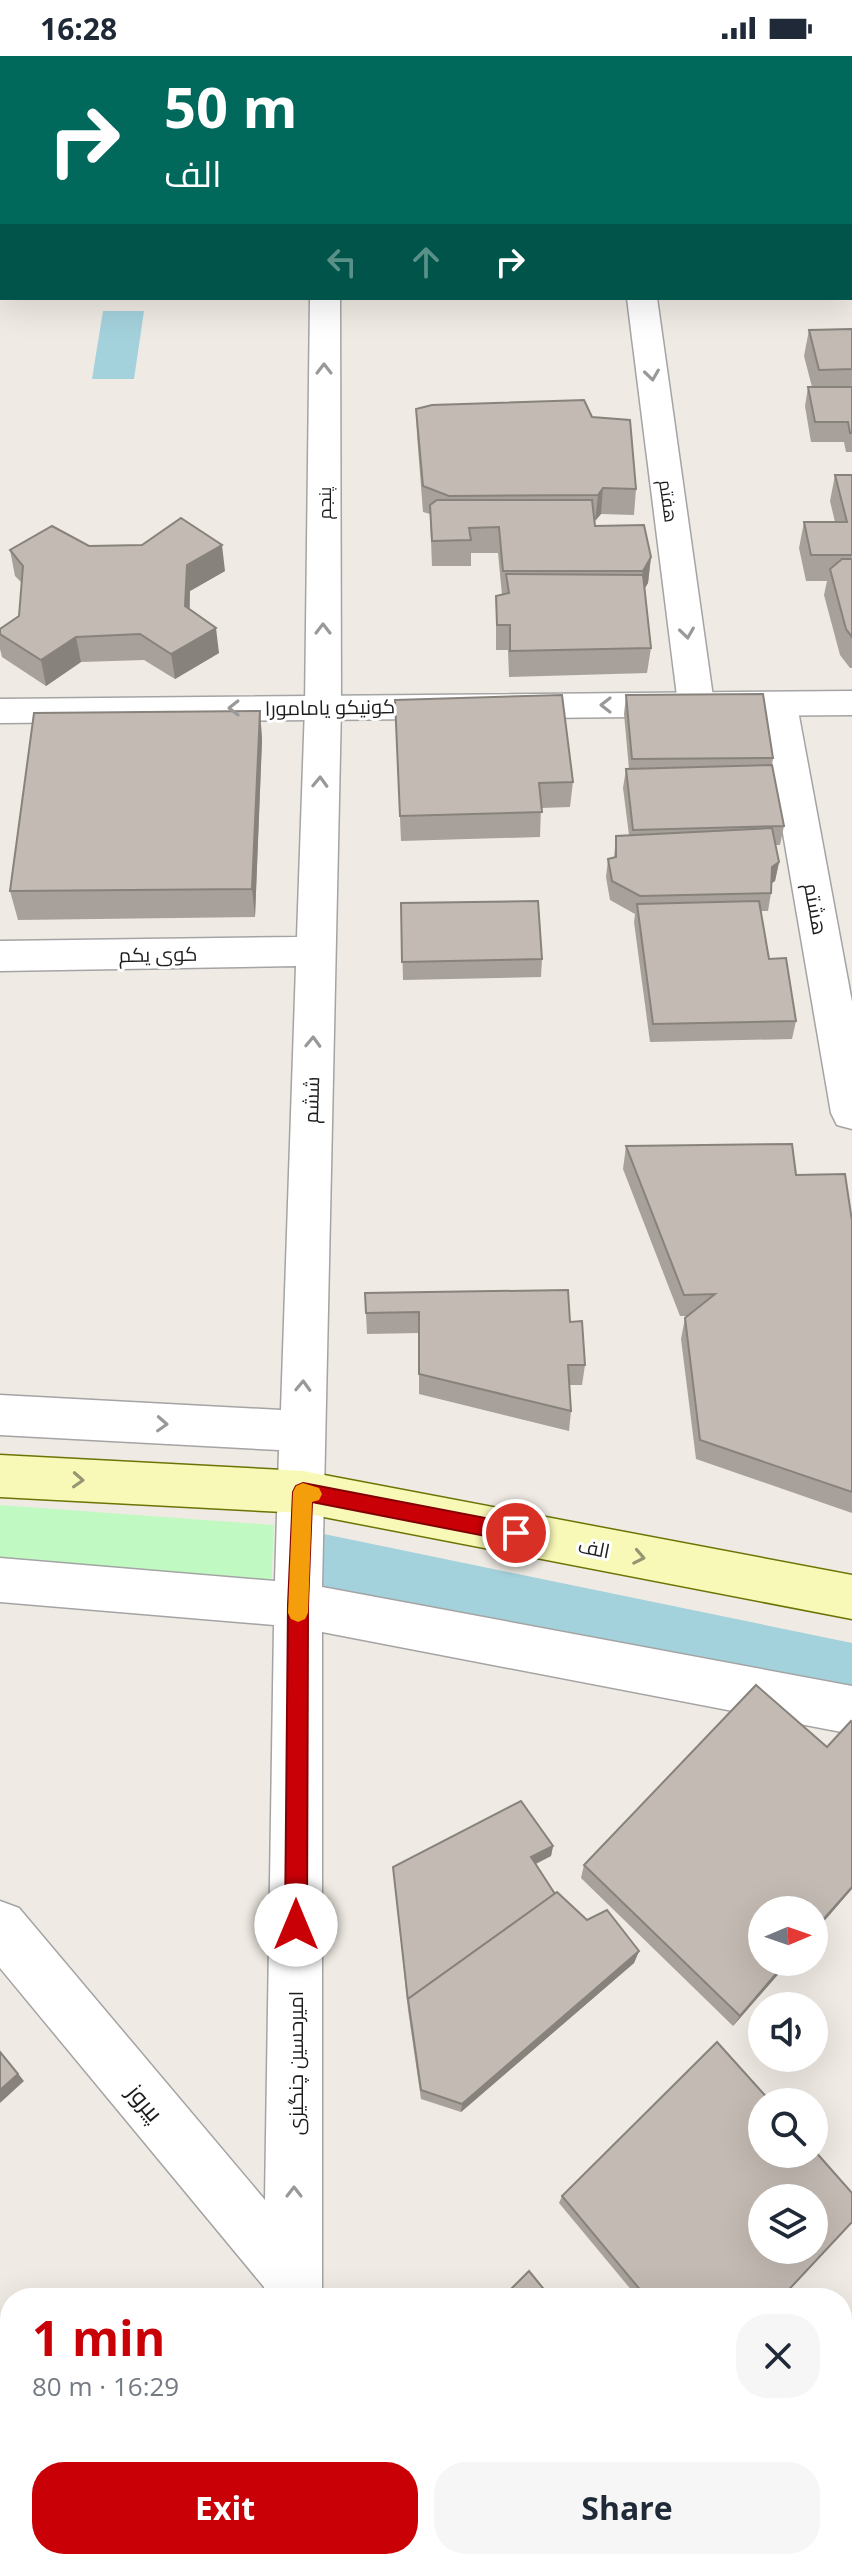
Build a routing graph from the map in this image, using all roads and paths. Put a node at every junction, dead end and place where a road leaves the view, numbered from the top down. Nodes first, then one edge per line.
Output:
1 (325, 300) edge
2 (642, 300) edge
3 (852, 703) edge
4 (696, 704) junction
5 (779, 705) junction
6 (323, 707) junction
7 (0, 711) edge
8 (315, 951) junction
9 (0, 956) edge
10 (852, 1113) edge
11 (0, 1415) edge
12 (302, 1431) junction
13 (0, 1476) edge
14 (303, 1492) junction
15 (0, 1580) edge
16 (852, 1597) edge
17 (298, 1605) junction
18 (852, 1710) edge
19 (0, 1927) edge
20 (293, 2287) edge

6 -> 1 street, پنجم
2 -> 4 street, هفتم
3 - 5 street, کونیکو یامامورا
4 - 5 street, کونیکو یامامورا
4 -> 6 street, کونیکو یامامورا
5 - 10 street, هشتم
6 -> 7 street, کونیکو یامامورا
8 -> 6 street, ششم
8 - 9 street, کوی یکم
12 -> 8 street, ششم
11 -> 12 street
12 - 14 street, ششم
13 -> 14 main road, الف
14 -> 16 main road, الف
14 - 17 street, امیرحسین چنگیزی
15 - 17 street
17 - 18 street
20 -> 17 street, امیرحسین چنگیزی
19 - 20 street, پیروز

